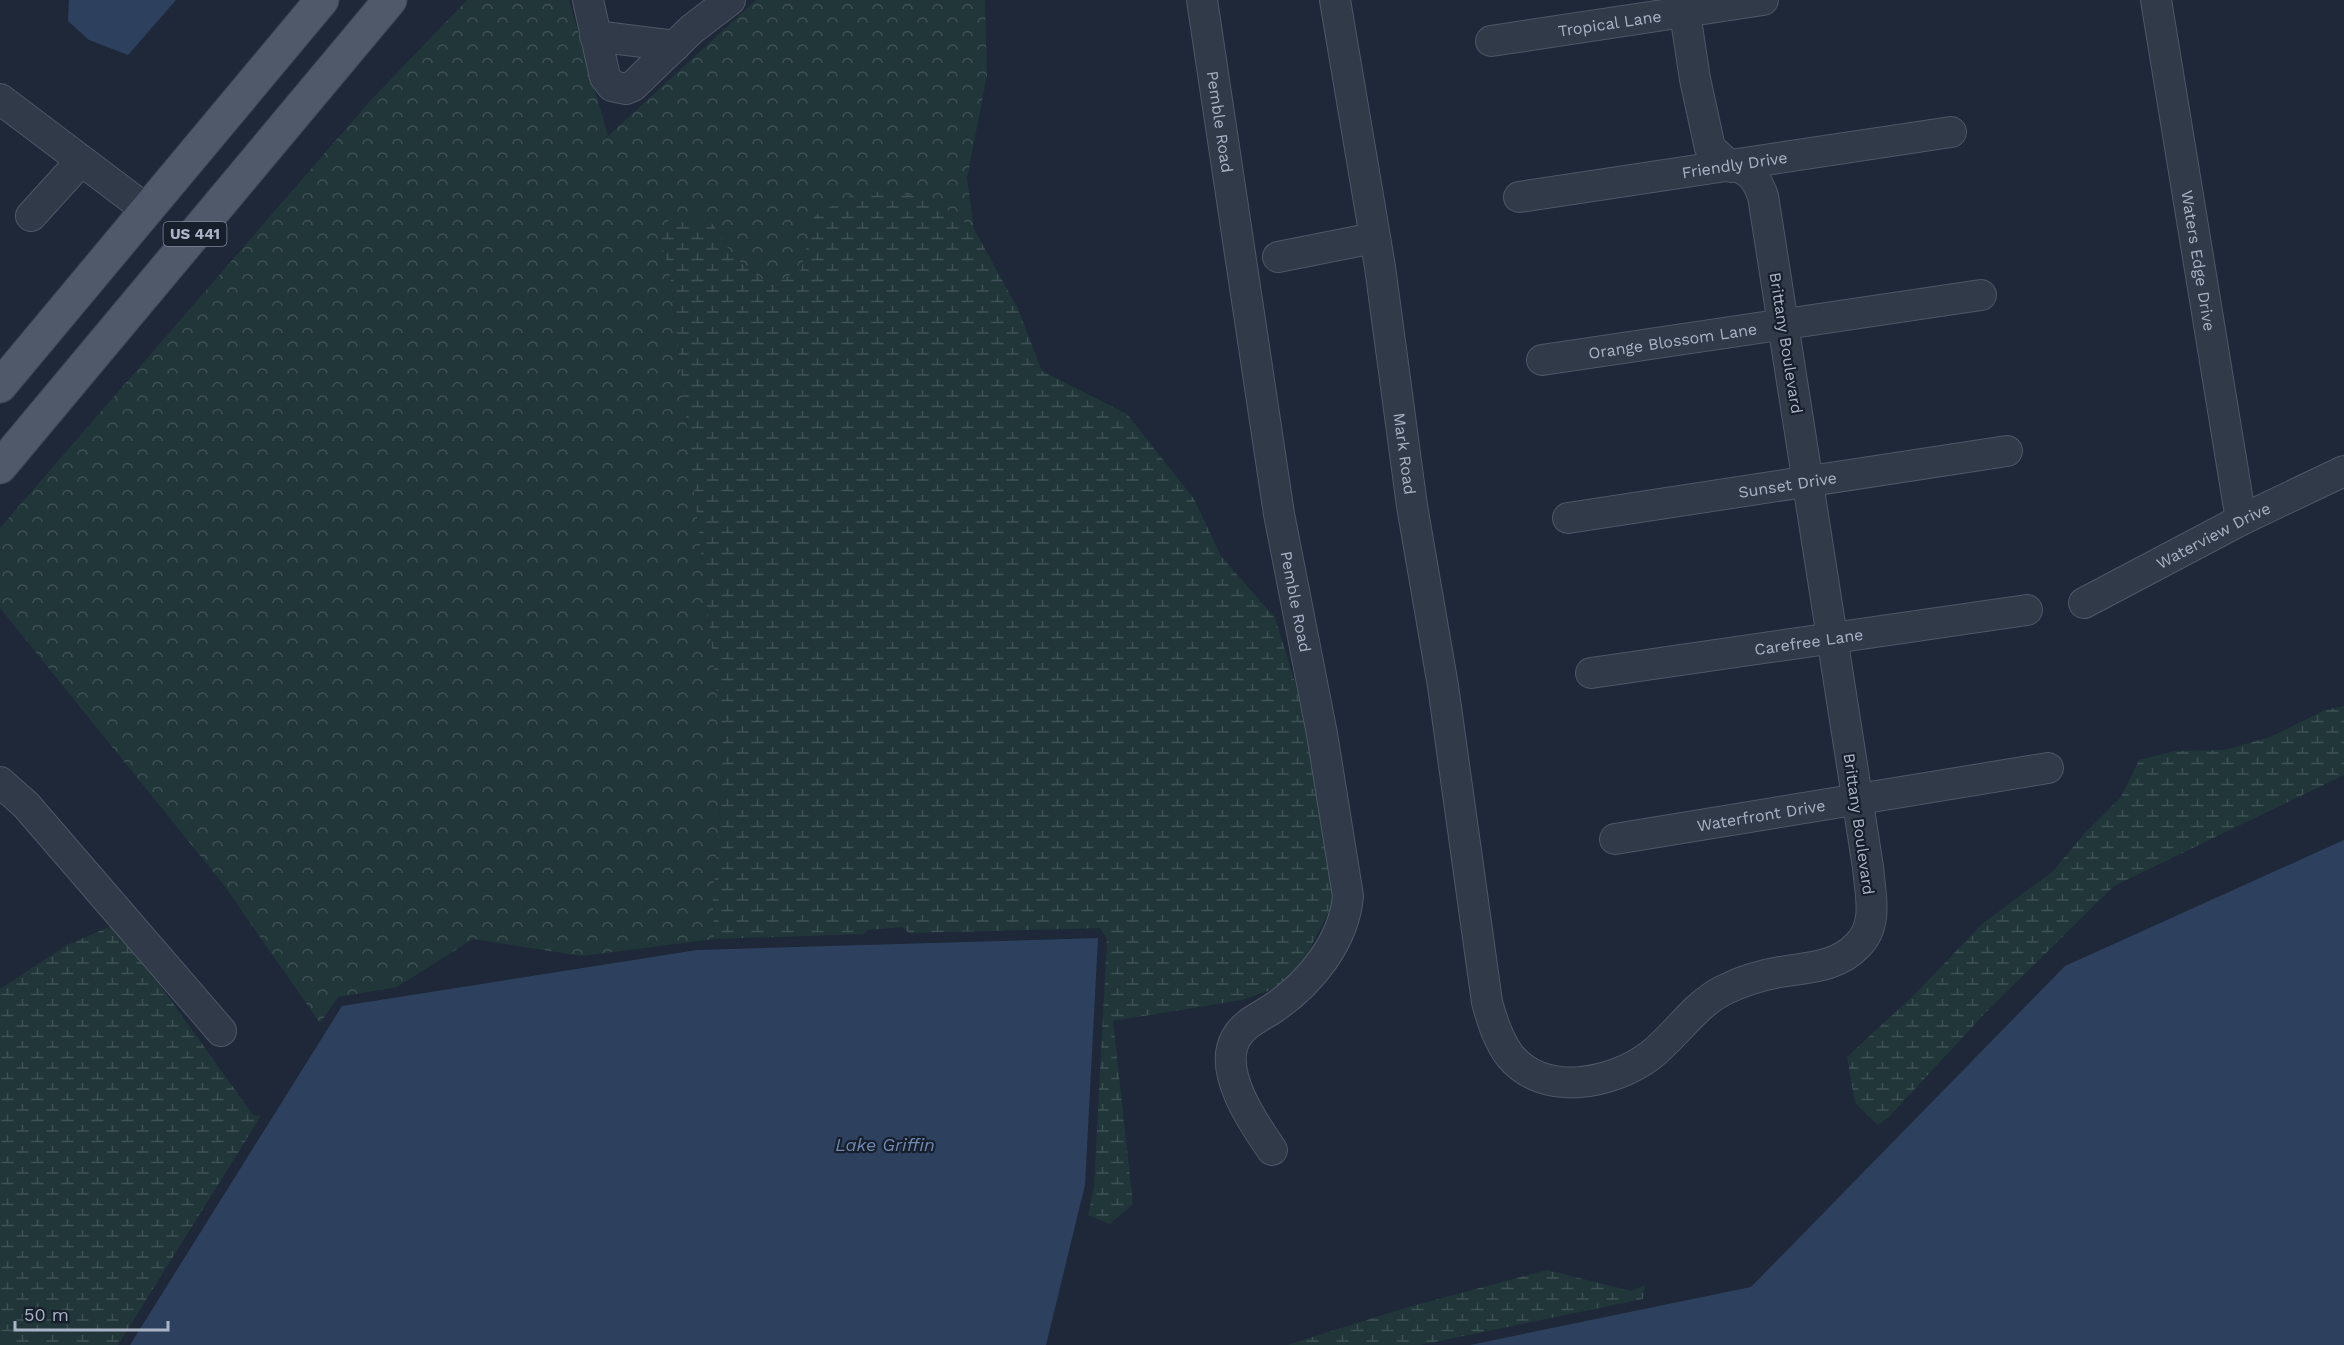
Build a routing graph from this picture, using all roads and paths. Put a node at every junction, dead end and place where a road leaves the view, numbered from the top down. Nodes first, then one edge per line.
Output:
1 (322, 0) edge
2 (390, 0) edge
3 (588, 0) edge
4 (730, 0) edge
5 (1202, 0) edge
6 (1335, 0) edge
7 (1763, 0) edge
8 (2156, 0) edge
9 (1684, 6) edge
10 (595, 36) junction
11 (1491, 41) dead end
12 (675, 46) junction
13 (0, 99) edge
14 (1951, 132) dead end
15 (81, 162) junction
16 (1733, 166) junction
17 (1519, 198) dead end
18 (147, 210) junction
19 (32, 216) dead end
20 (1374, 238) junction
21 (1278, 257) dead end
22 (1981, 295) dead end
23 (1784, 325) junction
24 (1542, 360) dead end
25 (0, 386) edge
26 (2007, 451) dead end
27 (0, 467) edge
28 (2344, 471) edge
29 (1807, 482) junction
30 (1568, 518) dead end
31 (2241, 520) junction
32 (2084, 603) dead end
33 (2027, 610) dead end
34 (1832, 637) junction
35 (1591, 674) dead end
36 (2048, 768) dead end
37 (0, 783) edge
38 (1856, 799) junction
39 (1615, 839) dead end
40 (1474, 906) joint
41 (221, 1031) dead end
42 (1272, 1150) dead end

1 - 18 main road, US 441
2 - 27 main road, US 441
3 - 10 street
4 - 12 street
5 - 42 street, Pemble Road
6 - 20 street, Mark Road
7 - 9 street, Tropical Lane
8 - 31 street, Waters Edge Drive
9 - 11 street, Tropical Lane
9 - 16 street, Brittany Boulevard
10 - 12 street
10 - 12 street
13 - 15 street
14 - 16 street, Friendly Drive
15 - 18 street
15 - 19 street
16 - 17 street, Friendly Drive
16 - 23 street, Brittany Boulevard
18 - 25 main road, US 441
20 - 21 street
20 - 40 street, Mark Road
22 - 23 street, Orange Blossom Lane
23 - 24 street, Orange Blossom Lane
23 - 29 street, Brittany Boulevard
26 - 29 street, Sunset Drive
28 - 31 street, Waterview Drive
29 - 30 street, Sunset Drive
29 - 34 street, Brittany Boulevard
31 - 32 street, Waterview Drive
33 - 34 street, Carefree Lane
34 - 35 street, Carefree Lane
34 - 38 street, Brittany Boulevard
36 - 38 street, Waterfront Drive
37 - 41 street
38 - 39 street, Waterfront Drive
38 - 40 street, Brittany Boulevard

